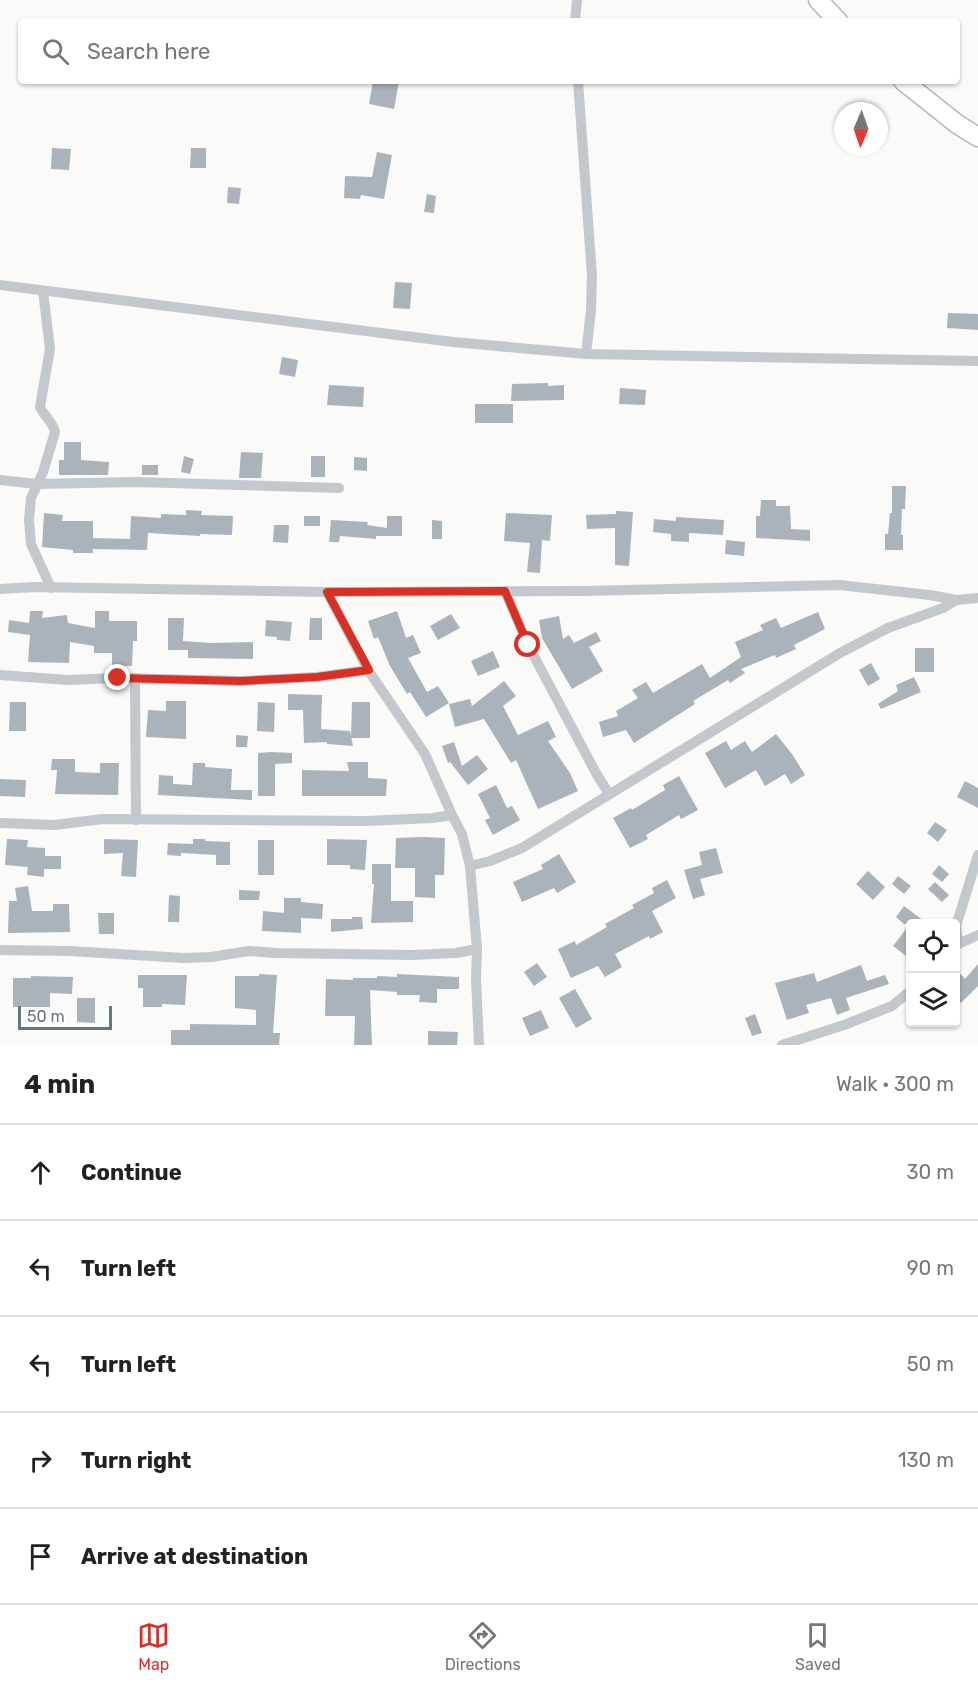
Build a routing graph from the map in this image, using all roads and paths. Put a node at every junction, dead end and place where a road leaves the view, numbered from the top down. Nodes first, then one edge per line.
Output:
1 (577, 0) edge
2 (818, 0) edge
3 (575, 18) edge
4 (835, 18) edge
5 (578, 84) edge
6 (907, 84) edge
7 (978, 137) edge
8 (0, 285) edge
9 (43, 291) junction
10 (586, 354) junction
11 (978, 361) edge
12 (0, 480) edge
13 (36, 484) junction
14 (339, 488) dead end
15 (51, 588) junction
16 (0, 589) edge
17 (505, 591) junction
18 (327, 592) junction
19 (978, 598) edge
20 (956, 600) junction
21 (369, 670) junction
22 (0, 675) edge
23 (135, 678) junction
24 (609, 794) junction
25 (452, 815) junction
26 (136, 820) junction
27 (0, 823) edge
28 (978, 855) edge
29 (470, 866) junction
30 (958, 919) edge
31 (978, 935) edge
32 (960, 942) edge
33 (477, 949) junction
34 (0, 950) edge
35 (906, 994) edge
36 (479, 1045) edge
37 (782, 1045) edge

1 - 3 street
2 - 4 highway
5 - 10 street
6 - 7 highway
8 - 9 street
9 - 10 street
9 - 13 street
10 - 11 street
12 - 13 street
13 - 14 street
13 - 15 street
15 - 16 street
15 - 18 street
17 - 18 street
17 - 20 street
17 - 24 street
18 - 21 street
19 - 20 street
20 - 24 street
21 - 23 street
21 - 25 street
22 - 23 street
23 - 26 street
24 - 29 street
25 - 26 street
25 - 29 street
26 - 27 street
28 - 30 street
29 - 33 street
31 - 32 street
33 - 34 street
33 - 36 street
35 - 37 street

